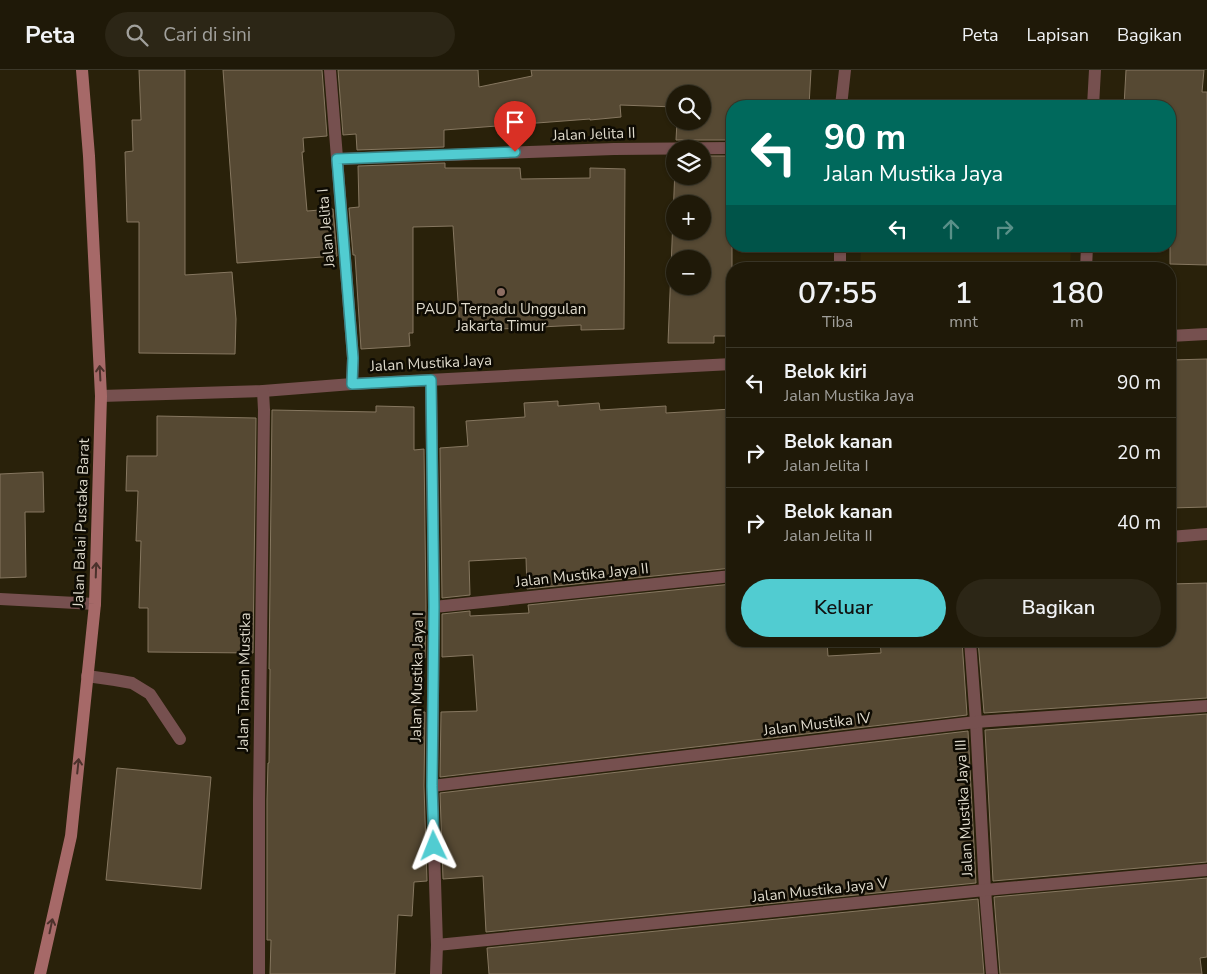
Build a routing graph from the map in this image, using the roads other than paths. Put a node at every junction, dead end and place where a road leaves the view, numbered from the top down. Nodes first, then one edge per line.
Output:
1 (82, 70) edge
2 (330, 70) edge
3 (845, 70) edge
4 (1095, 70) edge
5 (842, 100) edge
6 (1093, 100) edge
7 (726, 148) edge
8 (337, 159) junction
9 (1207, 334) edge
10 (1176, 336) edge
11 (726, 364) edge
12 (431, 380) junction
13 (352, 384) junction
14 (263, 391) junction
15 (102, 396) junction
16 (1207, 534) edge
17 (1176, 537) edge
18 (726, 577) edge
19 (0, 599) edge
20 (95, 604) junction
21 (434, 607) junction
22 (970, 647) edge
23 (87, 676) junction
24 (1207, 706) edge
25 (976, 722) junction
26 (180, 739) dead end
27 (432, 786) junction
28 (1207, 870) edge
29 (984, 890) junction
30 (437, 946) junction
31 (40, 974) edge
32 (259, 974) edge
33 (436, 974) edge
34 (992, 974) edge

15 -> 1 street, Jalan Balai Pustaka Barat
2 - 8 street, Jalan Jelita I
3 - 5 street
4 - 6 street
7 - 8 street, Jalan Jelita II
8 - 13 street, Jalan Jelita I
9 - 10 street
11 - 12 street, Jalan Mustika Jaya
12 - 13 street, Jalan Mustika Jaya
12 - 21 street, Jalan Mustika Jaya I
13 - 14 street, Jalan Mustika Jaya
14 - 15 street, Jalan Mustika Jaya
14 - 32 street, Jalan Taman Mustika
20 -> 15 street, Jalan Balai Pustaka Barat
16 - 17 street
18 - 21 street, Jalan Mustika Jaya II
19 - 20 street
20 - 23 street, Jalan Balai Pustaka Barat
21 - 27 street, Jalan Mustika Jaya I
22 - 25 street, Jalan Mustika Jaya III
23 - 26 street
31 -> 23 street, Jalan Balai Pustaka Barat
24 - 25 street, Jalan Mustika IV
25 - 27 street, Jalan Mustika IV
25 - 29 street, Jalan Mustika Jaya III
27 - 30 street, Jalan Mustika Jaya I
28 - 29 street, Jalan Mustika Jaya V
29 - 30 street, Jalan Mustika Jaya V
29 - 34 street, Jalan Mustika Jaya III
30 - 33 street, Jalan Mustika Jaya I

